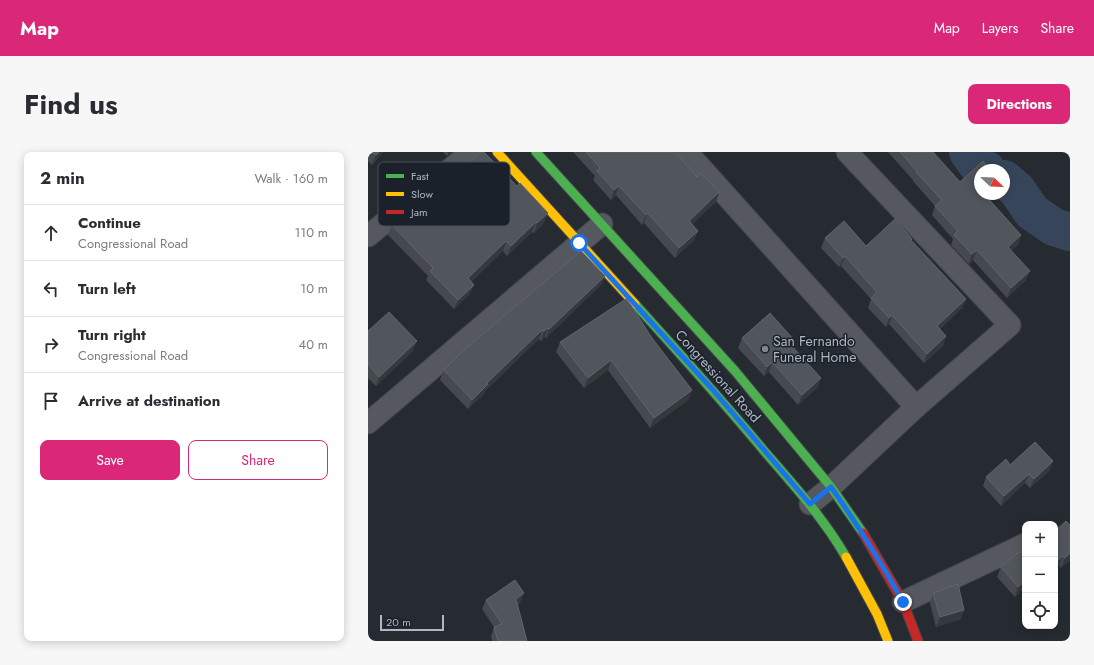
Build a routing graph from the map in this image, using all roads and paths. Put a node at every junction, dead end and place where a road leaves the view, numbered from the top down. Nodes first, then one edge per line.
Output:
1 (470, 152) edge
2 (497, 152) edge
3 (536, 152) edge
4 (686, 152) edge
5 (847, 152) edge
6 (458, 162) edge
7 (506, 162) edge
8 (510, 166) edge
9 (602, 224) junction
10 (380, 226) edge
11 (368, 236) edge
12 (579, 243) junction
13 (916, 407) junction
14 (368, 423) edge
15 (831, 487) junction
16 (810, 504) junction
17 (1022, 545) edge
18 (903, 602) junction
19 (888, 641) edge
20 (918, 641) edge

1 - 6 street
2 - 7 main road, Congressional Road
3 - 9 main road, Congressional Road
4 - 13 street
5 - 13 street
8 - 12 main road, Congressional Road
9 - 12 street
9 - 15 main road, Congressional Road
10 - 11 street
12 - 14 street
12 - 16 main road, Congressional Road
13 - 15 street
15 - 16 street
15 - 18 main road, Congressional Road
16 - 19 main road, Congressional Road
17 - 18 street
18 - 20 main road, Congressional Road

